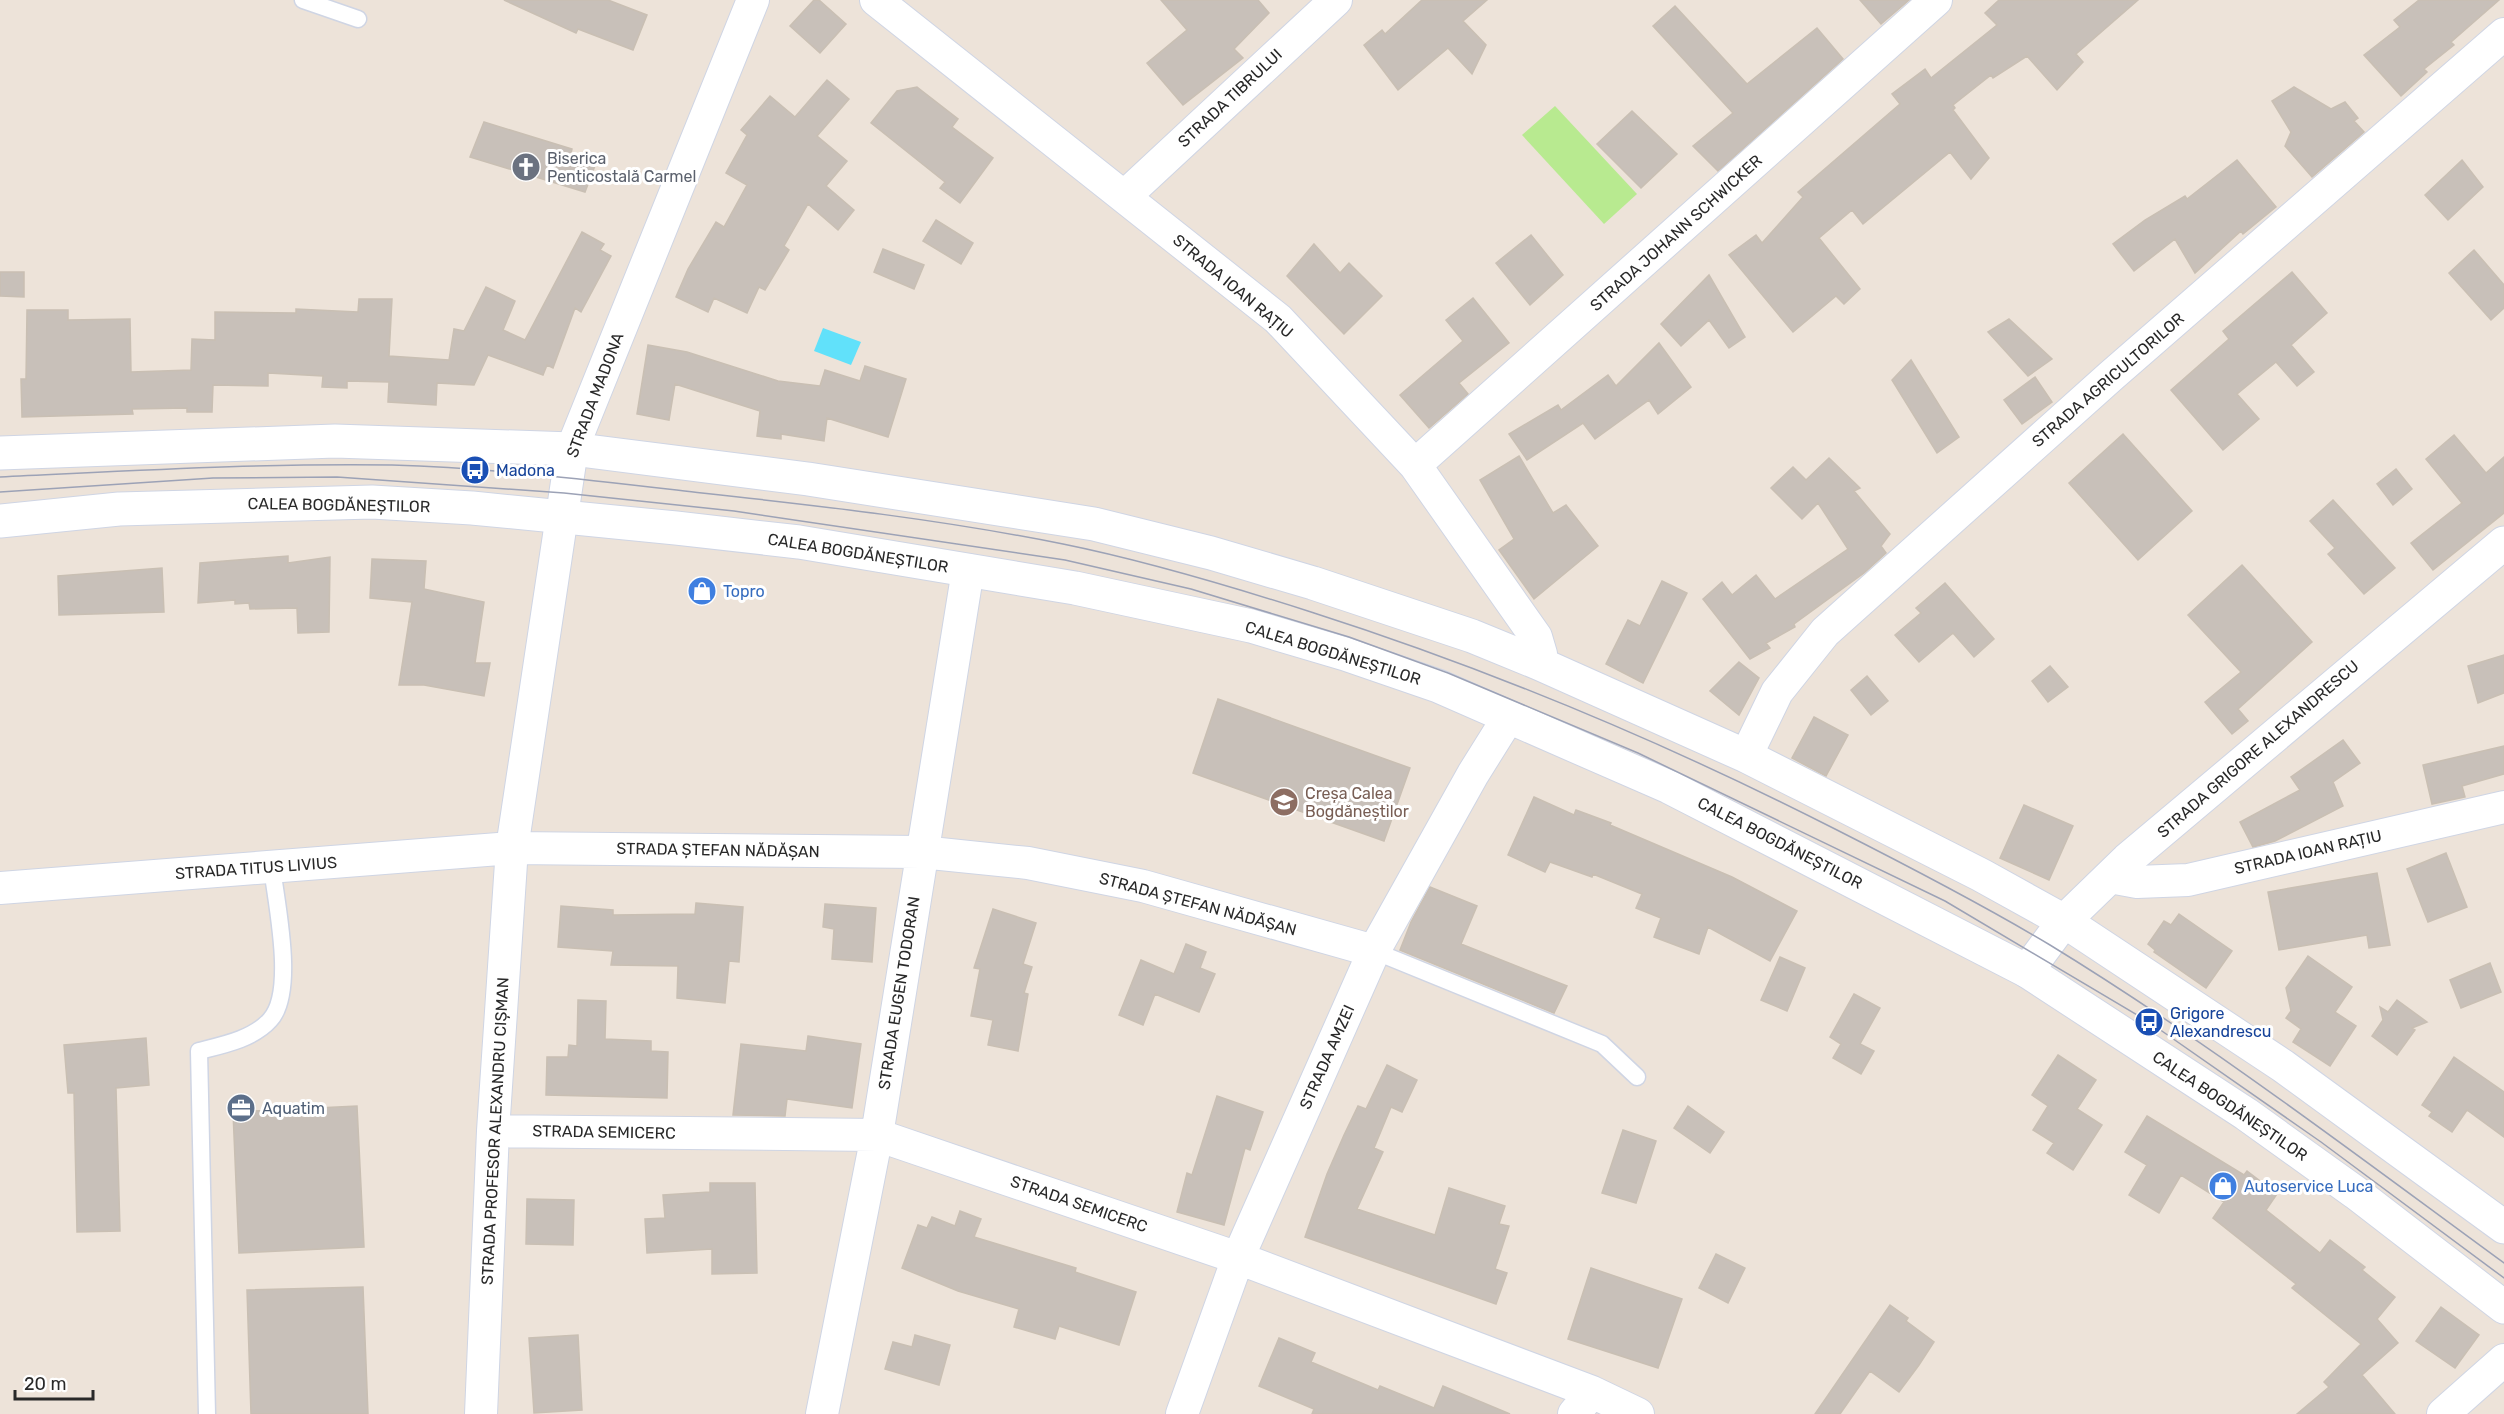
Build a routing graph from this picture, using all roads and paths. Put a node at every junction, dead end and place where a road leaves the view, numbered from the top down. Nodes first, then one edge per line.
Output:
1 (303, 0) edge
2 (753, 0) edge
3 (876, 0) edge
4 (1336, 0) edge
5 (1936, 0) edge
6 (358, 19) dead end
7 (2504, 34) edge
8 (1125, 196) junction
9 (572, 449) junction
10 (0, 453) edge
11 (1415, 465) junction
12 (560, 517) junction
13 (0, 521) edge
14 (2504, 543) edge
15 (968, 570) junction
16 (1538, 663) junction
17 (1508, 718) junction
18 (1746, 756) junction
19 (2504, 807) edge
20 (512, 848) junction
21 (921, 852) junction
22 (272, 867) junction
23 (2110, 877) junction
24 (0, 888) edge
25 (2064, 921) junction
26 (1374, 951) junction
27 (2027, 971) junction
28 (1637, 1077) dead end
29 (493, 1131) junction
30 (877, 1135) junction
31 (2504, 1227) edge
32 (1238, 1258) junction
33 (2504, 1306) edge
34 (2504, 1360) edge
35 (1583, 1403) edge
36 (207, 1414) edge
37 (481, 1414) edge
38 (822, 1414) edge
39 (1182, 1414) edge
40 (1638, 1414) edge
41 (2443, 1414) edge

1 - 6 lane
2 - 9 street, STRADA MADONA
3 - 8 street, STRADA IOAN RAȚIU
4 - 8 street, STRADA TIBRULUI
5 - 11 street, STRADA JOHANN SCHWICKER
7 - 18 street, STRADA AGRICULTORILOR
8 - 11 street, STRADA IOAN RAȚIU
9 - 10 main road
9 - 12 street, STRADA MADONA
9 - 16 main road
11 - 16 street, STRADA IOAN RAȚIU
12 - 13 main road, CALEA BOGDĂNEȘTILOR
12 - 15 main road, CALEA BOGDĂNEȘTILOR
12 - 20 street, STRADA MADONA
14 - 23 main road, STRADA GRIGORE ALEXANDRESCU
15 - 17 main road, CALEA BOGDĂNEȘTILOR
15 - 21 street, STRADA EUGEN TODORAN
16 - 18 main road
17 - 26 street, STRADA AMZEI
17 - 27 main road, CALEA BOGDĂNEȘTILOR
18 - 25 main road
19 - 23 street, STRADA IOAN RAȚIU
20 - 21 street, STRADA ȘTEFAN NĂDĂȘAN
20 - 22 street, STRADA TITUS LIVIUS
20 - 29 street, STRADA PROFESOR ALEXANDRU CIȘMAN
21 - 26 street, STRADA ȘTEFAN NĂDĂȘAN
21 - 30 street, STRADA EUGEN TODORAN
22 - 24 street, STRADA TITUS LIVIUS
22 - 36 lane
23 - 25 main road, STRADA GRIGORE ALEXANDRESCU
25 - 27 main road, STRADA GRIGORE ALEXANDRESCU
25 - 31 main road
26 - 28 lane, STRADA ȘTEFAN NĂDĂȘAN
26 - 32 street, STRADA AMZEI
27 - 33 main road, CALEA BOGDĂNEȘTILOR
29 - 30 street, STRADA SEMICERC
29 - 37 street, STRADA PROFESOR ALEXANDRU CIȘMAN
30 - 32 street, STRADA SEMICERC
30 - 38 street, STRADA EUGEN TODORAN
32 - 35 street, STRADA SEMICERC
32 - 39 street, STRADA AMZEI
34 - 41 street
35 - 40 street, STRADA SEMICERC

